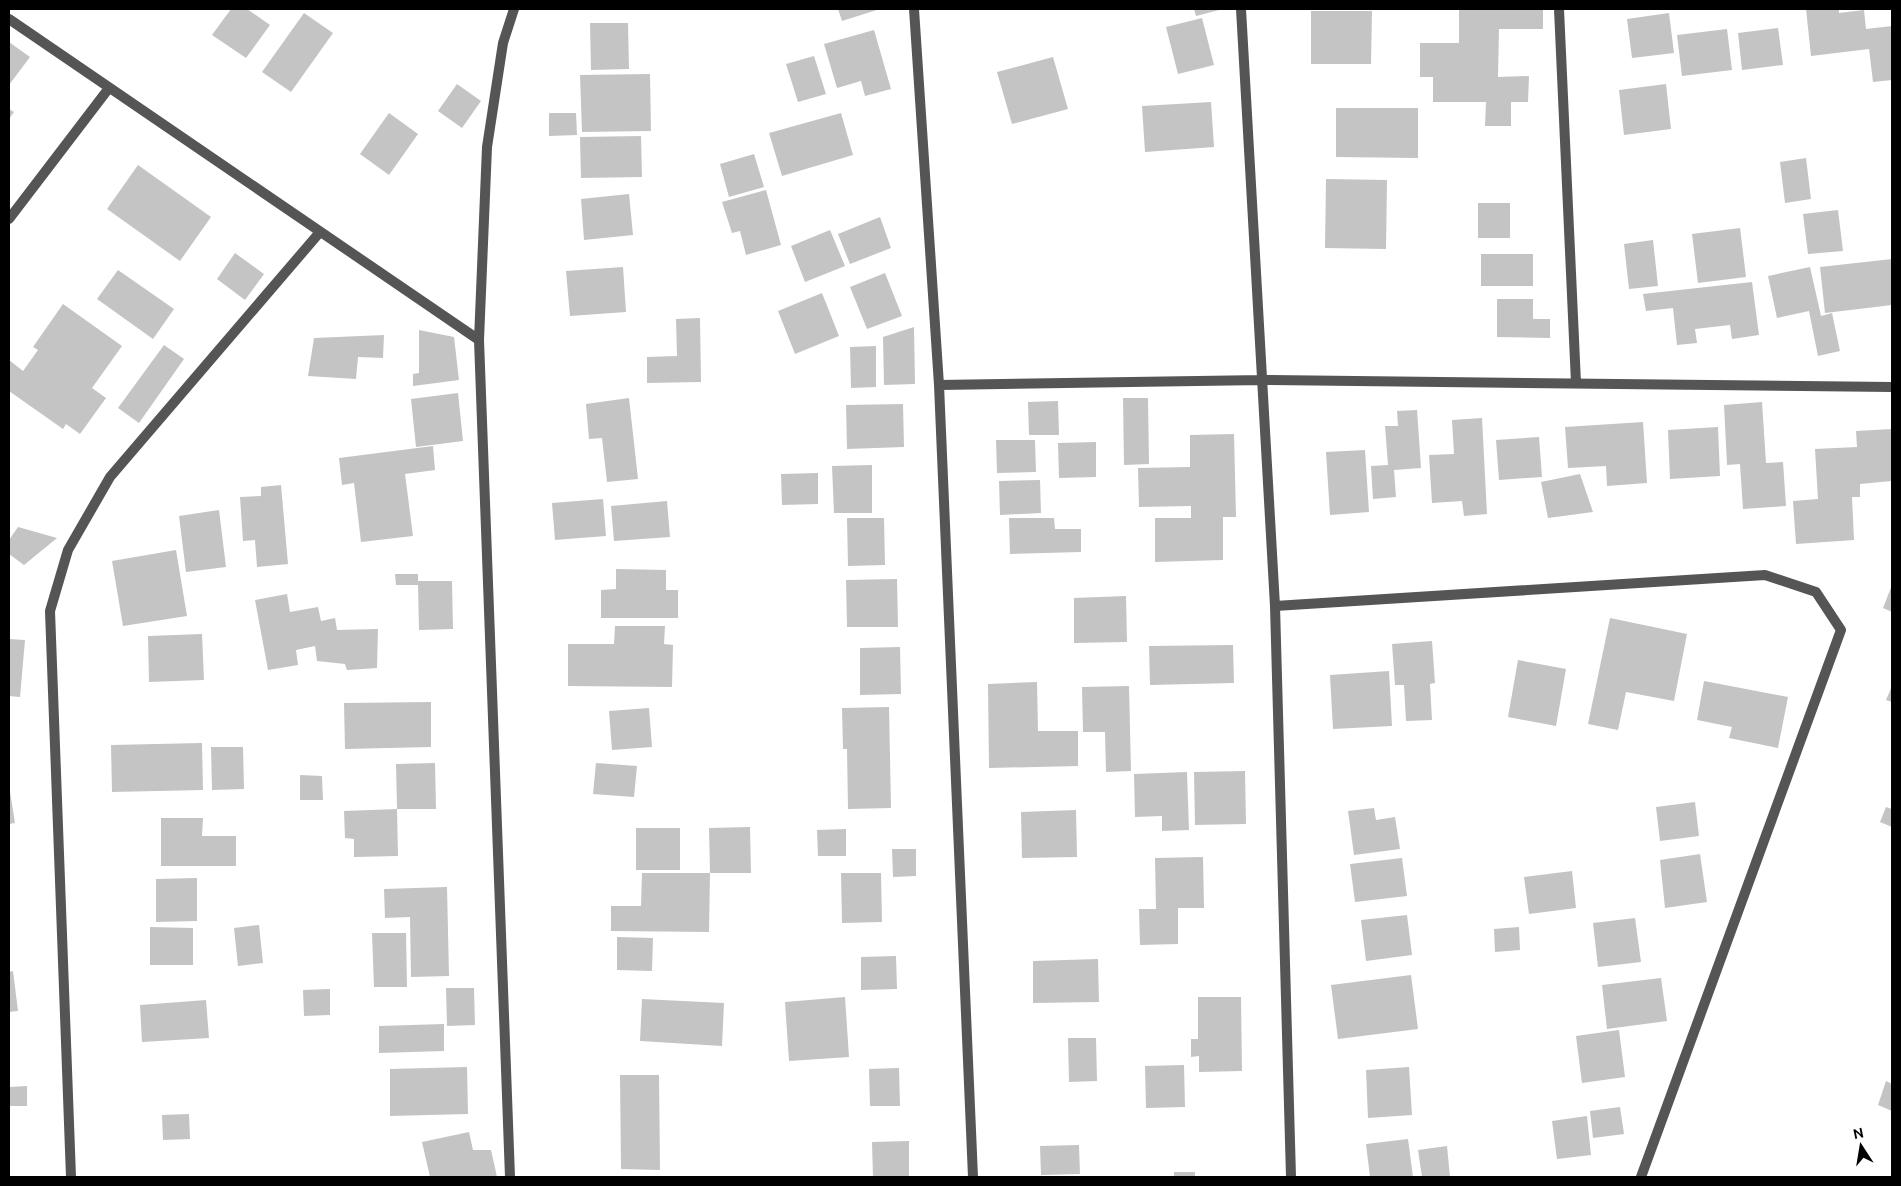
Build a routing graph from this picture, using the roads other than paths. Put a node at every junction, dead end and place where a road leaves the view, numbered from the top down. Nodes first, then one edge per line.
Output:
1 (514, 9) edge
2 (914, 9) edge
3 (1241, 9) edge
4 (1559, 9) edge
5 (9, 19) edge
6 (109, 88) junction
7 (9, 220) edge
8 (320, 232) junction
9 (478, 340) junction
10 (1263, 380) junction
11 (1576, 383) junction
12 (939, 385) junction
13 (1892, 387) edge
14 (1275, 606) junction
15 (71, 1177) edge
16 (510, 1177) edge
17 (973, 1177) edge
18 (1291, 1177) edge
19 (1641, 1177) edge

1 - 9 street
2 - 12 street
3 - 10 street
4 - 11 street
5 - 6 street
6 - 7 street
6 - 8 street
8 - 9 street
8 - 15 street
9 - 16 street
10 - 11 street
10 - 12 street
10 - 14 street
11 - 13 street
12 - 17 street
14 - 18 street
14 - 19 street

